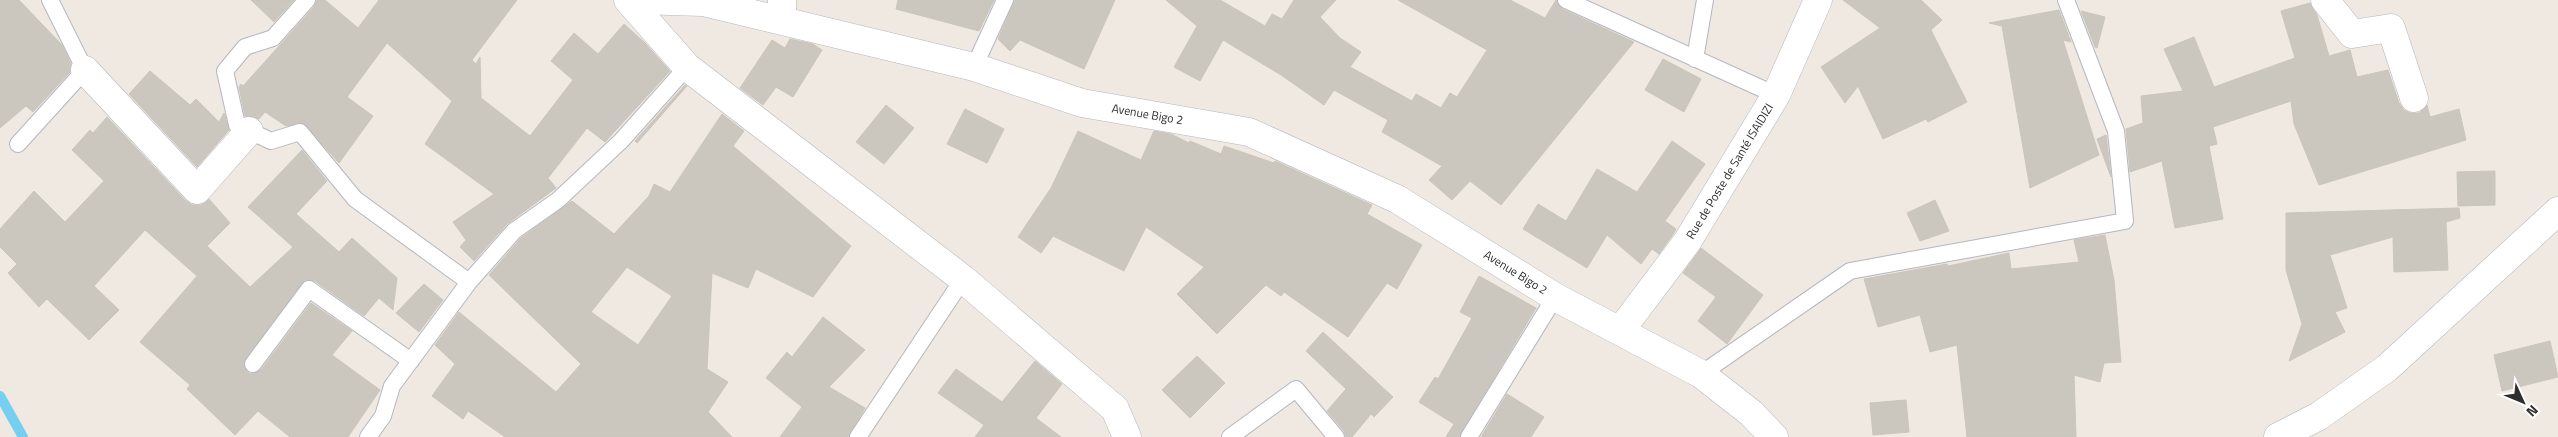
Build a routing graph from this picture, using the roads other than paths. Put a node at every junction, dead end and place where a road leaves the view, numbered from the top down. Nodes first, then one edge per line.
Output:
1 (50, 0) edge
2 (306, 0) edge
3 (628, 0) edge
4 (637, 0) edge
5 (1005, 0) edge
6 (1566, 0) edge
7 (1705, 0) edge
8 (1818, 0) edge
9 (2066, 0) edge
10 (2325, 0) edge
11 (782, 10) edge
12 (1695, 59) junction
13 (974, 66) junction
14 (687, 68) junction
15 (85, 70) junction
16 (1776, 95) junction
17 (2414, 98) dead end
18 (249, 130) junction
19 (18, 144) dead end
20 (2558, 212) edge
21 (963, 279) junction
22 (469, 282) junction
23 (1555, 297) junction
24 (1620, 331) junction
25 (411, 361) junction
26 (253, 364) dead end
27 (1701, 374) junction
28 (368, 437) edge
29 (858, 437) edge
30 (1127, 437) edge
31 (1230, 437) edge
32 (1336, 437) edge
33 (1469, 437) edge
34 (1774, 437) edge
35 (2278, 437) edge

1 - 15 lane
2 - 18 lane
3 - 14 street
4 - 11 street, Avenue Bigo 2
5 - 13 lane
6 - 12 lane
7 - 12 lane
8 - 16 street, Rue de Poste de Santé ISAIDIZI
9 - 27 lane
10 - 17 street
11 - 13 street, Avenue Bigo 2
12 - 16 lane
13 - 23 street, Avenue Bigo 2
14 - 21 street
14 - 22 lane
15 - 18 street
15 - 19 lane
16 - 24 street, Rue de Poste de Santé ISAIDIZI
18 - 22 lane
20 - 35 street
21 - 29 lane
21 - 30 street
22 - 25 lane
23 - 24 street, Avenue Bigo 2
23 - 33 lane
24 - 27 street, Avenue Bigo 2
25 - 26 lane
25 - 28 lane
27 - 34 street, Avenue Bigo 2
31 - 32 lane

